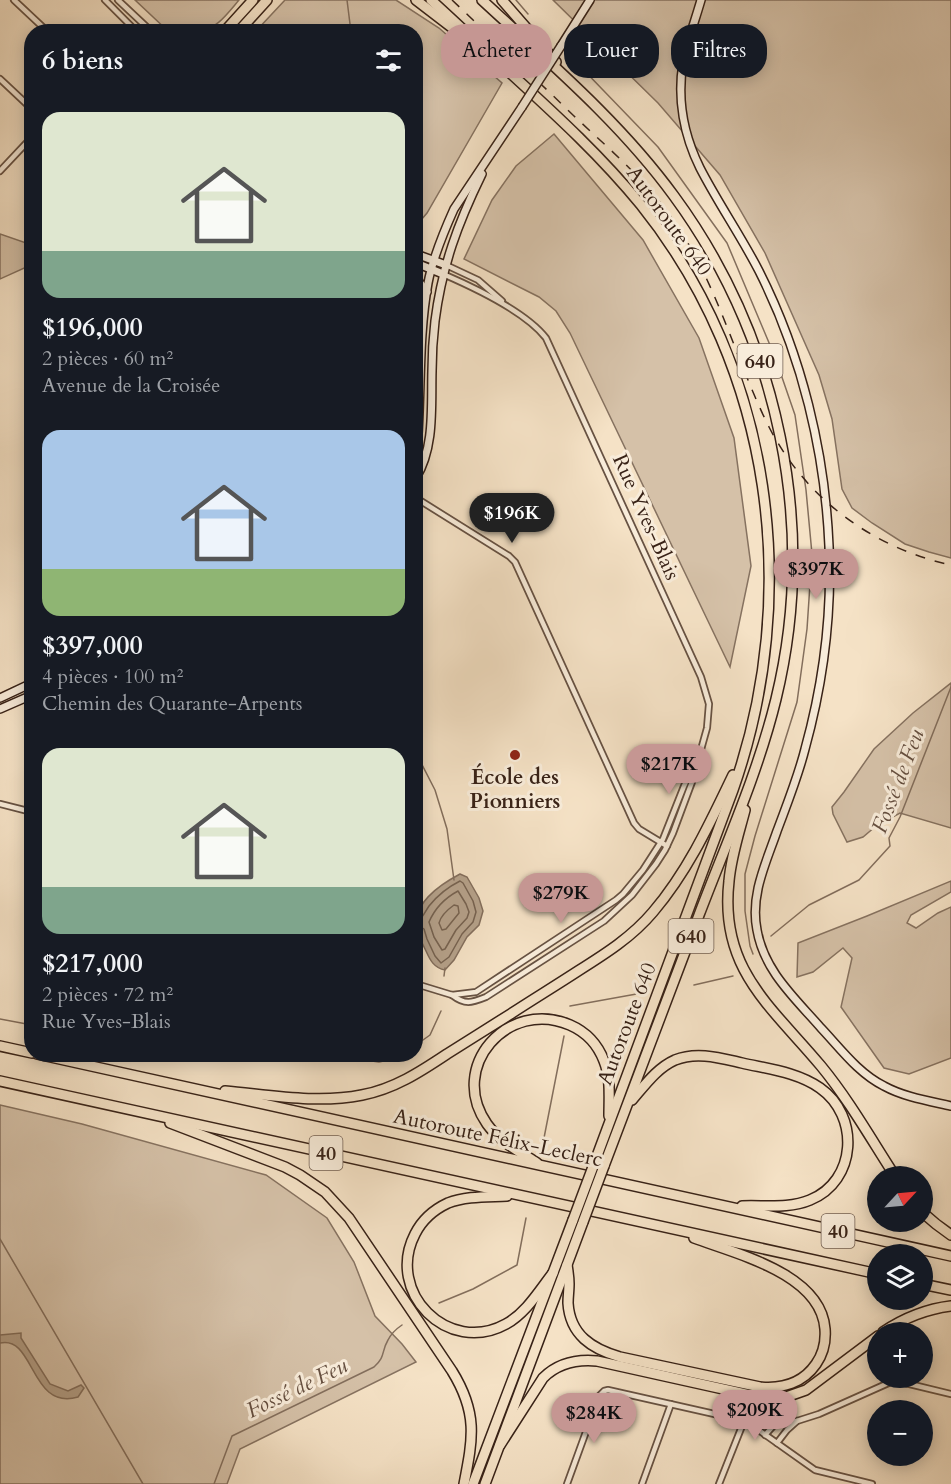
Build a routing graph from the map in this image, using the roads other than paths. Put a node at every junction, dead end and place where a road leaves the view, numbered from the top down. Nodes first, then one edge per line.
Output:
1 (14, 0) edge
2 (105, 0) edge
3 (118, 0) edge
4 (253, 0) edge
5 (267, 0) edge
6 (416, 0) edge
7 (431, 0) edge
8 (482, 0) edge
9 (502, 0) edge
10 (591, 0) edge
11 (701, 0) edge
12 (40, 24) edge
13 (129, 24) edge
14 (144, 24) edge
15 (231, 24) edge
16 (245, 24) edge
17 (448, 24) edge
18 (457, 24) edge
19 (515, 78) edge
20 (0, 79) edge
21 (583, 94) junction
22 (24, 102) edge
23 (24, 145) edge
24 (492, 154) junction
25 (0, 170) edge
26 (423, 257) edge
27 (435, 261) junction
28 (446, 265) junction
29 (423, 266) edge
30 (432, 269) junction
31 (443, 274) junction
32 (423, 287) edge
33 (427, 292) junction
34 (508, 308) junction
35 (423, 322) edge
36 (423, 462) edge
37 (423, 502) edge
38 (24, 687) edge
39 (0, 698) edge
40 (24, 698) edge
41 (0, 709) edge
42 (749, 741) junction
43 (698, 759) junction
44 (755, 768) junction
45 (0, 804) edge
46 (24, 810) edge
47 (661, 843) junction
48 (667, 846) junction
49 (423, 986) edge
50 (452, 995) junction
51 (0, 1046) edge
52 (24, 1051) edge
53 (72, 1062) edge
54 (0, 1080) edge
55 (187, 1088) junction
56 (628, 1104) junction
57 (951, 1106) edge
58 (134, 1110) junction
59 (609, 1122) junction
60 (888, 1166) edge
61 (542, 1167) junction
62 (518, 1195) junction
63 (725, 1206) junction
64 (578, 1221) junction
65 (933, 1221) edge
66 (666, 1227) junction
67 (951, 1234) edge
68 (951, 1256) edge
69 (567, 1265) junction
70 (867, 1272) edge
71 (553, 1274) junction
72 (933, 1286) edge
73 (951, 1290) edge
74 (951, 1306) edge
75 (899, 1322) edge
76 (867, 1344) edge
77 (951, 1394) edge
78 (671, 1404) junction
79 (744, 1421) junction
80 (797, 1421) junction
81 (765, 1435) junction
82 (777, 1443) junction
83 (500, 1445) junction
84 (464, 1484) edge
85 (473, 1484) edge
86 (485, 1484) edge
87 (567, 1484) edge
88 (642, 1484) edge
89 (719, 1484) edge
90 (872, 1484) edge

1 - 12 street
2 - 13 street
3 - 14 street
4 - 15 highway
5 - 16 highway
6 - 17 highway
7 - 18 highway, Autoroute 640 / 640
8 - 21 highway, Autoroute 640 / 640
9 - 21 highway
10 - 24 street, bridge
11 - 57 street
19 - 42 highway, Autoroute 640 / 640
20 - 22 street
21 - 44 highway, Autoroute 640 / 640
23 - 25 street
24 - 27 street
24 - 28 street
26 - 27 street
27 - 28 street
27 - 30 street
28 - 31 street
28 - 34 street, Rue Yves-Blais
29 - 30 street
30 - 31 street
30 - 33 street
31 - 34 street, Rue Yves-Blais
31 - 36 street
32 - 33 street
33 - 35 street
34 - 43 street, Rue Yves-Blais
37 - 47 street
38 - 39 street
40 - 41 street
42 - 55 highway
42 - 59 highway, Autoroute 640 / 640
43 - 47 street, Rue Yves-Blais
43 - 48 street, Rue Yves-Blais
44 - 56 highway, Autoroute 640 / 640
44 - 60 highway
45 - 46 street
47 - 48 street
47 - 50 street, Rue Yves-Blais
48 - 50 street, Rue Yves-Blais
49 - 50 street, Rue Yves-Blais
51 - 52 highway
53 - 55 highway, Autoroute Félix-Leclerc / 40
54 - 58 highway, 40
55 - 61 highway, Autoroute Félix-Leclerc / 40
56 - 63 highway
56 - 64 highway, Autoroute 640 / 640, bridge
58 - 62 highway, 40
58 - 84 highway
59 - 61 highway
59 - 64 highway, Autoroute 640 / 640, bridge
61 - 63 highway, Autoroute Félix-Leclerc / 40
62 - 66 highway, 40
62 - 71 highway
63 - 68 highway, Autoroute Félix-Leclerc / 40
64 - 69 highway, Autoroute 640 / 640
64 - 71 highway, Autoroute 640 / 640
65 - 67 highway
66 - 69 highway
66 - 70 highway, 40
69 - 83 highway, Autoroute 640 / 640
71 - 85 highway, Autoroute 640 / 640
72 - 73 highway
74 - 75 highway
76 - 83 highway
77 - 80 street
78 - 79 street
78 - 87 street
78 - 88 street
79 - 81 street
79 - 89 street
80 - 81 street
80 - 82 street
81 - 82 street
82 - 90 street
83 - 86 highway, Autoroute 640 / 640

